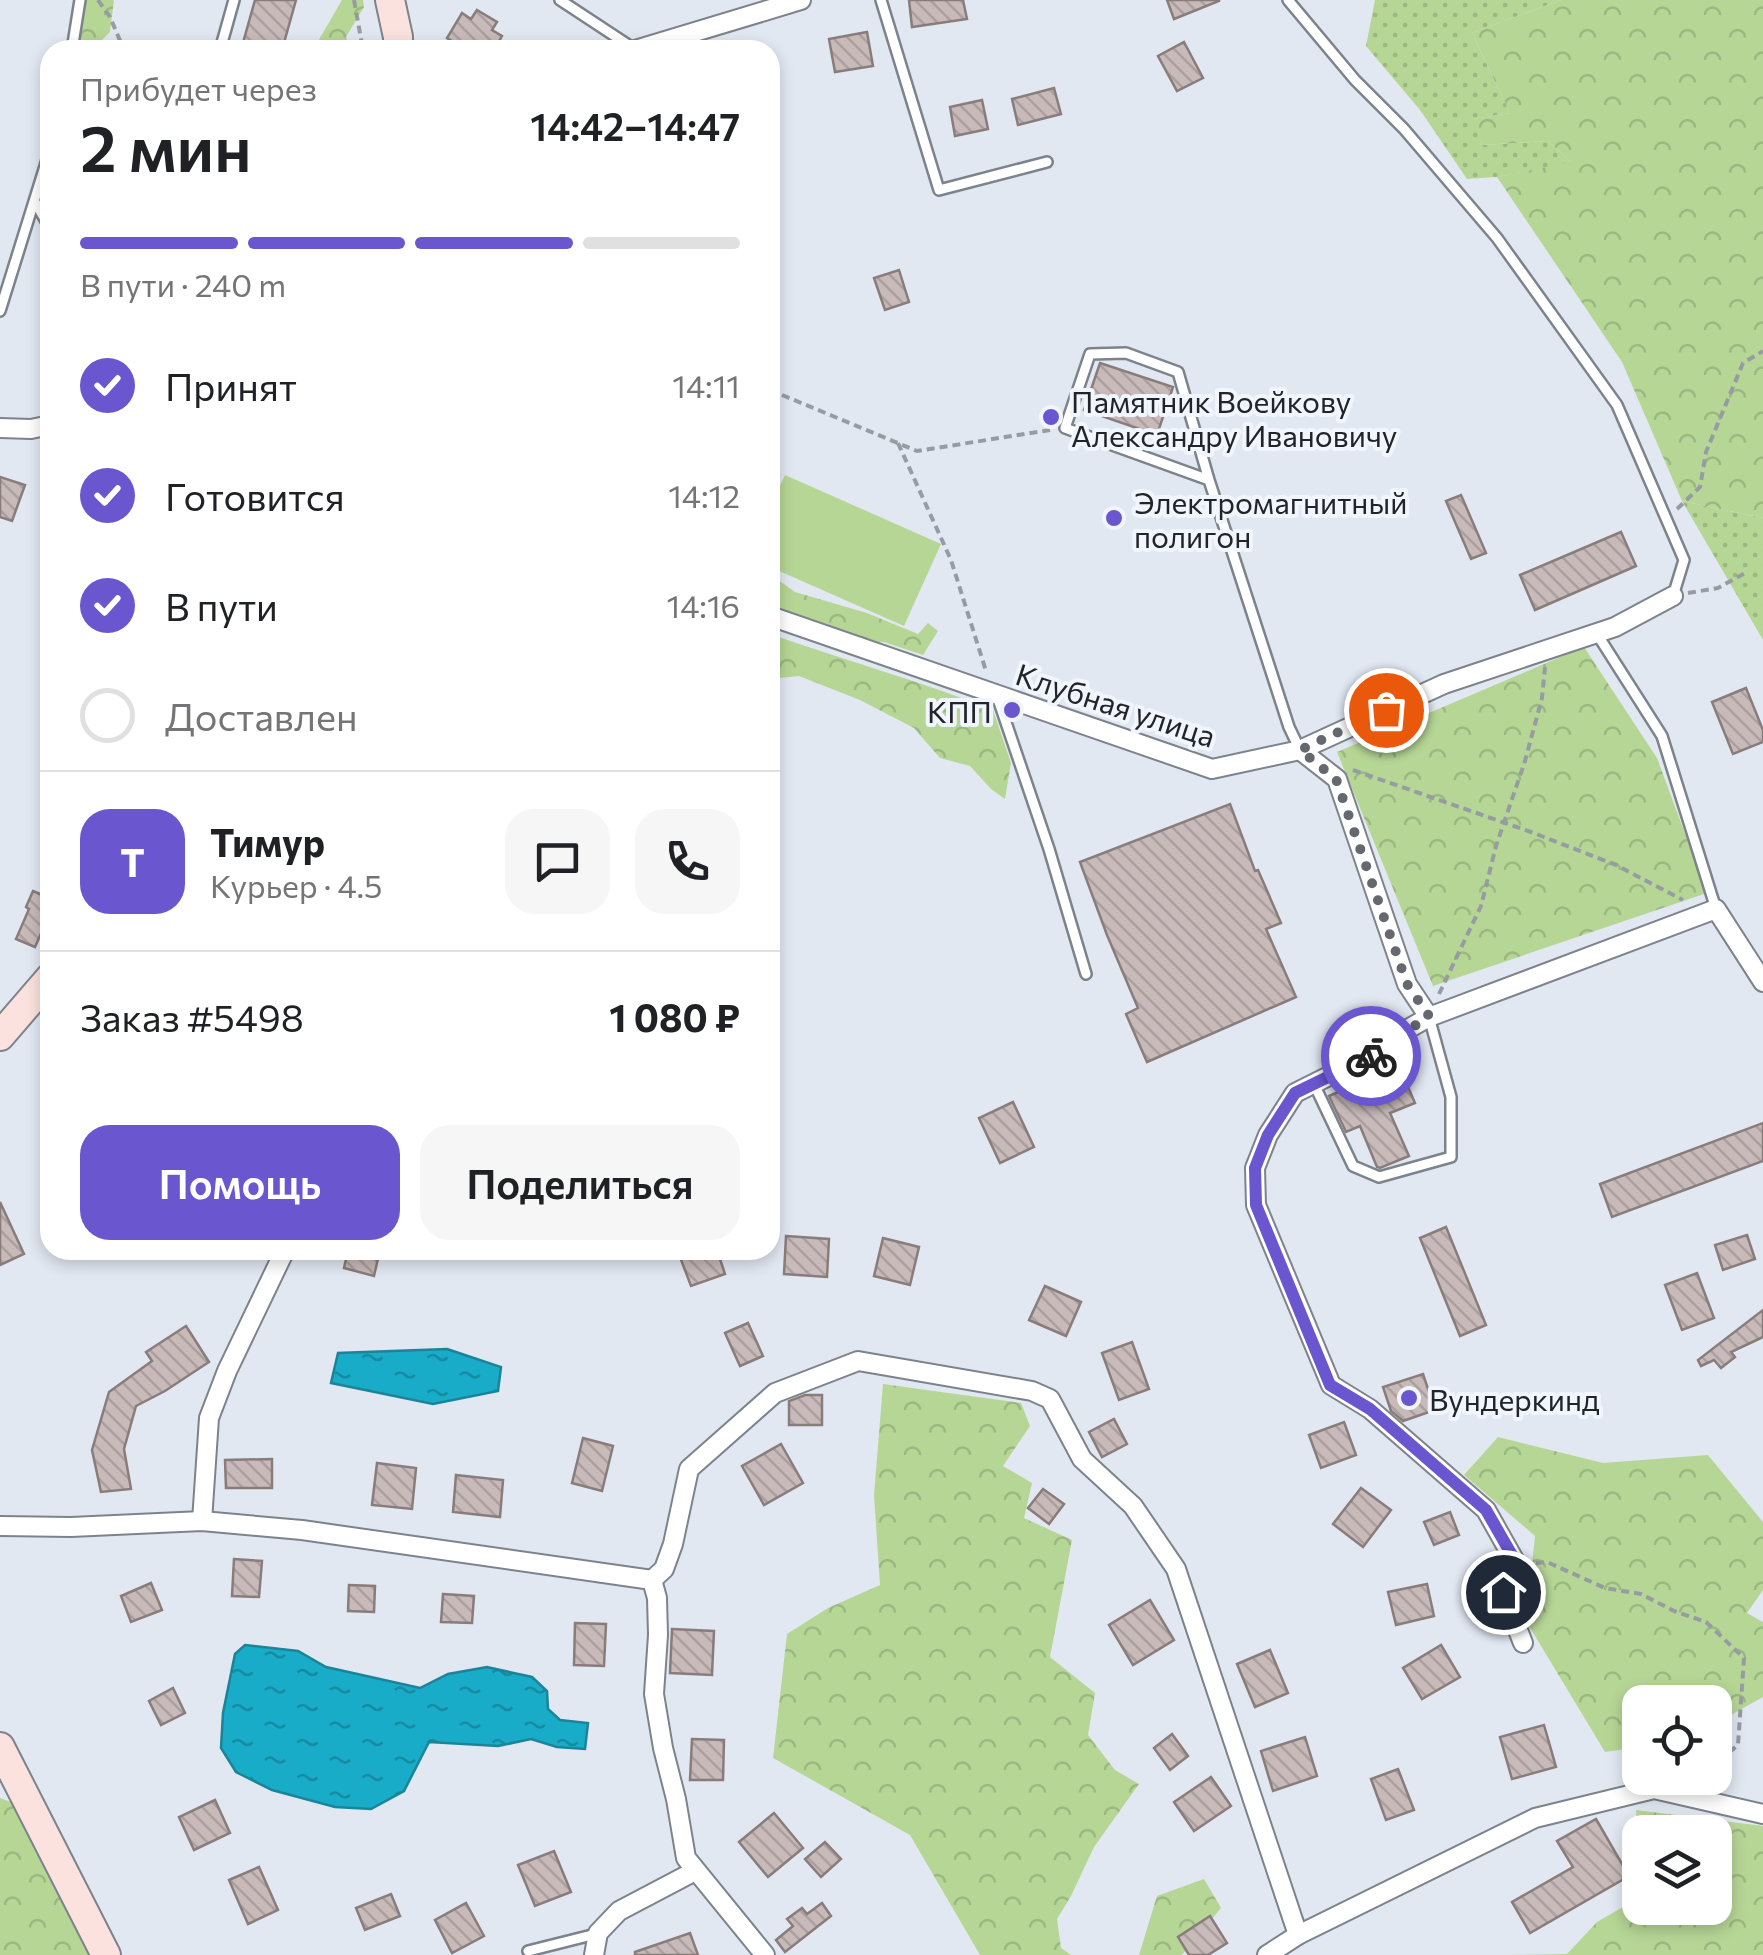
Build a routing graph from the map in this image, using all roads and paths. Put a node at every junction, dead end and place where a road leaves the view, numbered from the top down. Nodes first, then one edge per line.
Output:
1 (80, 0) edge
2 (98, 0) edge
3 (234, 0) edge
4 (354, 0) edge
5 (390, 0) edge
6 (560, 0) edge
7 (801, 0) edge
8 (881, 0) edge
9 (1288, 0) edge
10 (74, 40) edge
11 (120, 40) edge
12 (223, 40) edge
13 (362, 40) edge
14 (398, 40) edge
15 (629, 40) edge
16 (673, 40) edge
17 (1047, 162) dead end
18 (40, 185) edge
19 (35, 202) junction
20 (40, 211) edge
21 (0, 311) edge
22 (1763, 351) edge
23 (780, 394) edge
24 (40, 427) edge
25 (0, 428) edge
26 (1065, 428) junction
27 (897, 442) junction
28 (1209, 480) junction
29 (1666, 519) junction
30 (1746, 574) dead end
31 (1673, 596) junction
32 (780, 620) edge
33 (1596, 633) junction
34 (1546, 650) junction
35 (997, 694) junction
36 (1300, 750) junction
37 (1344, 766) dead end
38 (1504, 822) junction
39 (1716, 909) junction
40 (1086, 974) dead end
41 (1763, 982) edge
42 (40, 990) edge
43 (1429, 1016) junction
44 (0, 1036) edge
45 (1314, 1084) junction
46 (280, 1260) edge
47 (202, 1521) junction
48 (0, 1526) edge
49 (1517, 1564) junction
50 (652, 1580) junction
51 (1524, 1643) dead end
52 (0, 1747) edge
53 (1732, 1750) edge
54 (1763, 1814) edge
55 (695, 1871) junction
56 (598, 1933) junction
57 (1298, 1935) junction
58 (528, 1951) dead end
59 (106, 1955) edge
60 (594, 1955) edge
61 (765, 1955) edge
62 (1267, 1955) edge

1 - 10 lane
2 - 11 path
3 - 12 lane
4 - 13 path
5 - 14 street
6 - 15 lane
7 - 16 street
8 - 17 lane
9 - 29 lane
18 - 19 lane
19 - 20 lane
19 - 21 lane
22 - 29 path
23 - 27 path
24 - 25 street
26 - 27 path
26 - 28 lane
26 - 28 lane
27 - 35 path
28 - 36 lane
29 - 31 lane
30 - 31 path
31 - 33 street, Клубная улица
32 - 35 street, Клубная улица
33 - 34 street, Клубная улица
33 - 39 lane
34 - 36 street, Клубная улица
34 - 38 path
35 - 36 street, Клубная улица
35 - 40 lane
36 - 43 street
37 - 38 path
38 - 39 path
38 - 43 path
39 - 41 street
39 - 43 street
42 - 44 street
43 - 45 street
43 - 45 lane
45 - 49 street
46 - 47 street
47 - 48 street
47 - 50 street
49 - 51 street
49 - 53 path
50 - 55 street
50 - 57 street
52 - 59 street
54 - 57 street
55 - 56 street
55 - 61 street
56 - 58 lane
56 - 60 street
57 - 62 street

